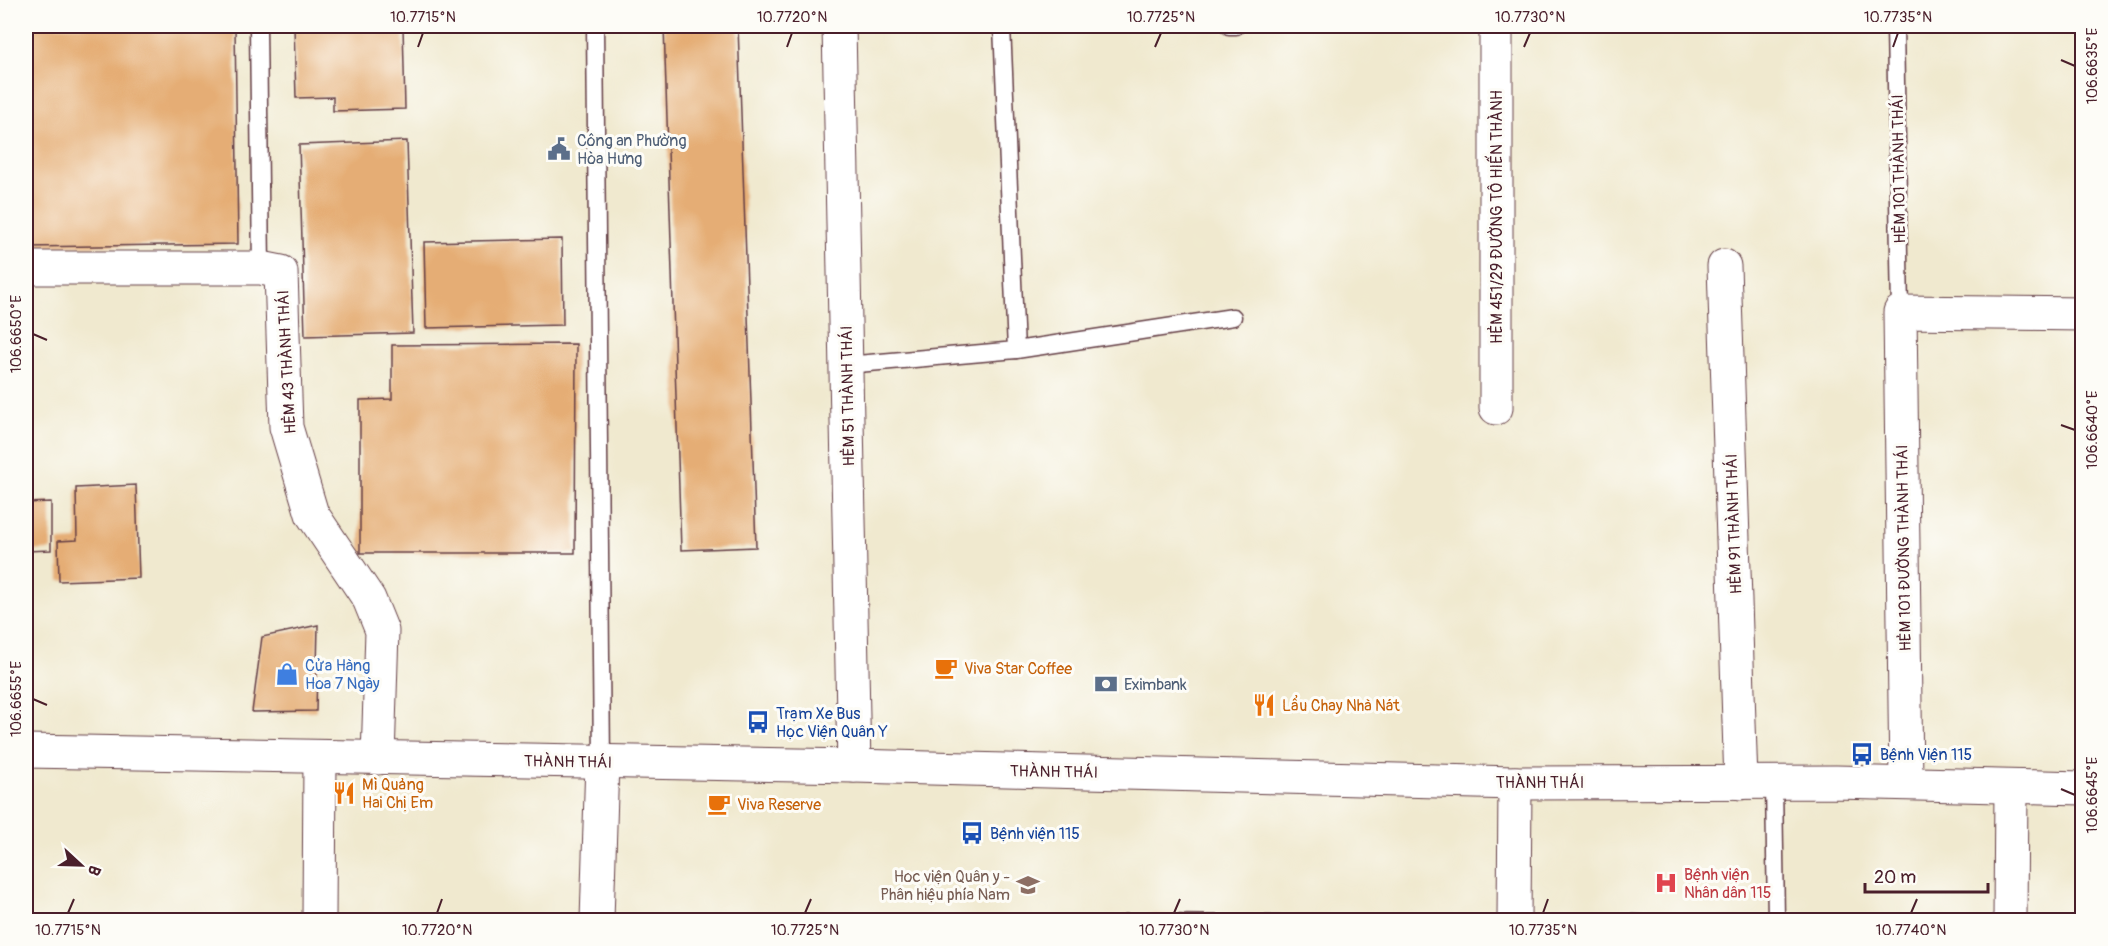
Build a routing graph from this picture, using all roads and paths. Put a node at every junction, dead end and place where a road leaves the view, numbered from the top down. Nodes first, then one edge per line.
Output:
1 (258, 26) edge
2 (595, 26) edge
3 (839, 26) edge
4 (1002, 26) edge
5 (1229, 26) edge
6 (1236, 26) edge
7 (1496, 26) edge
8 (1895, 26) edge
9 (1725, 266) dead end
10 (26, 268) edge
11 (261, 268) junction
12 (1900, 312) junction
13 (2082, 314) edge
14 (1233, 317) dead end
15 (1016, 350) junction
16 (846, 365) junction
17 (1496, 408) dead end
18 (26, 751) edge
19 (320, 758) junction
20 (378, 758) junction
21 (602, 762) junction
22 (854, 766) junction
23 (1774, 782) junction
24 (1515, 783) junction
25 (1742, 783) junction
26 (1906, 783) junction
27 (2011, 787) junction
28 (2082, 788) edge
29 (319, 921) edge
30 (597, 921) edge
31 (1514, 921) edge
32 (1776, 921) edge
33 (2010, 921) edge

1 - 11 lane
2 - 21 lane
3 - 16 street, HẺM 51 THÀNH THÁI
4 - 15 lane
5 - 6 lane
7 - 17 street, HẺM 451/29 ĐƯỜNG TÔ HIẾN THÀNH
8 - 12 lane, HẺM 101 THÀNH THÁI
9 - 25 street, HẺM 91 THÀNH THÁI
10 - 11 street
11 - 20 street, HẺM 43 THÀNH THÁI
12 - 13 street
12 - 26 street, HẺM 101 ĐƯỜNG THÀNH THÁI
14 - 15 lane
15 - 16 lane
16 - 22 street, HẺM 51 THÀNH THÁI
18 - 19 street, THÀNH THÁI
19 - 20 street, THÀNH THÁI
19 - 29 street
20 - 21 street, THÀNH THÁI
21 - 22 street, THÀNH THÁI
21 - 30 street
22 - 24 street, THÀNH THÁI
23 - 25 street, THÀNH THÁI
23 - 26 street, THÀNH THÁI
23 - 32 lane
24 - 25 street, THÀNH THÁI
24 - 31 street
26 - 27 street, THÀNH THÁI
27 - 28 street, THÀNH THÁI
27 - 33 street

